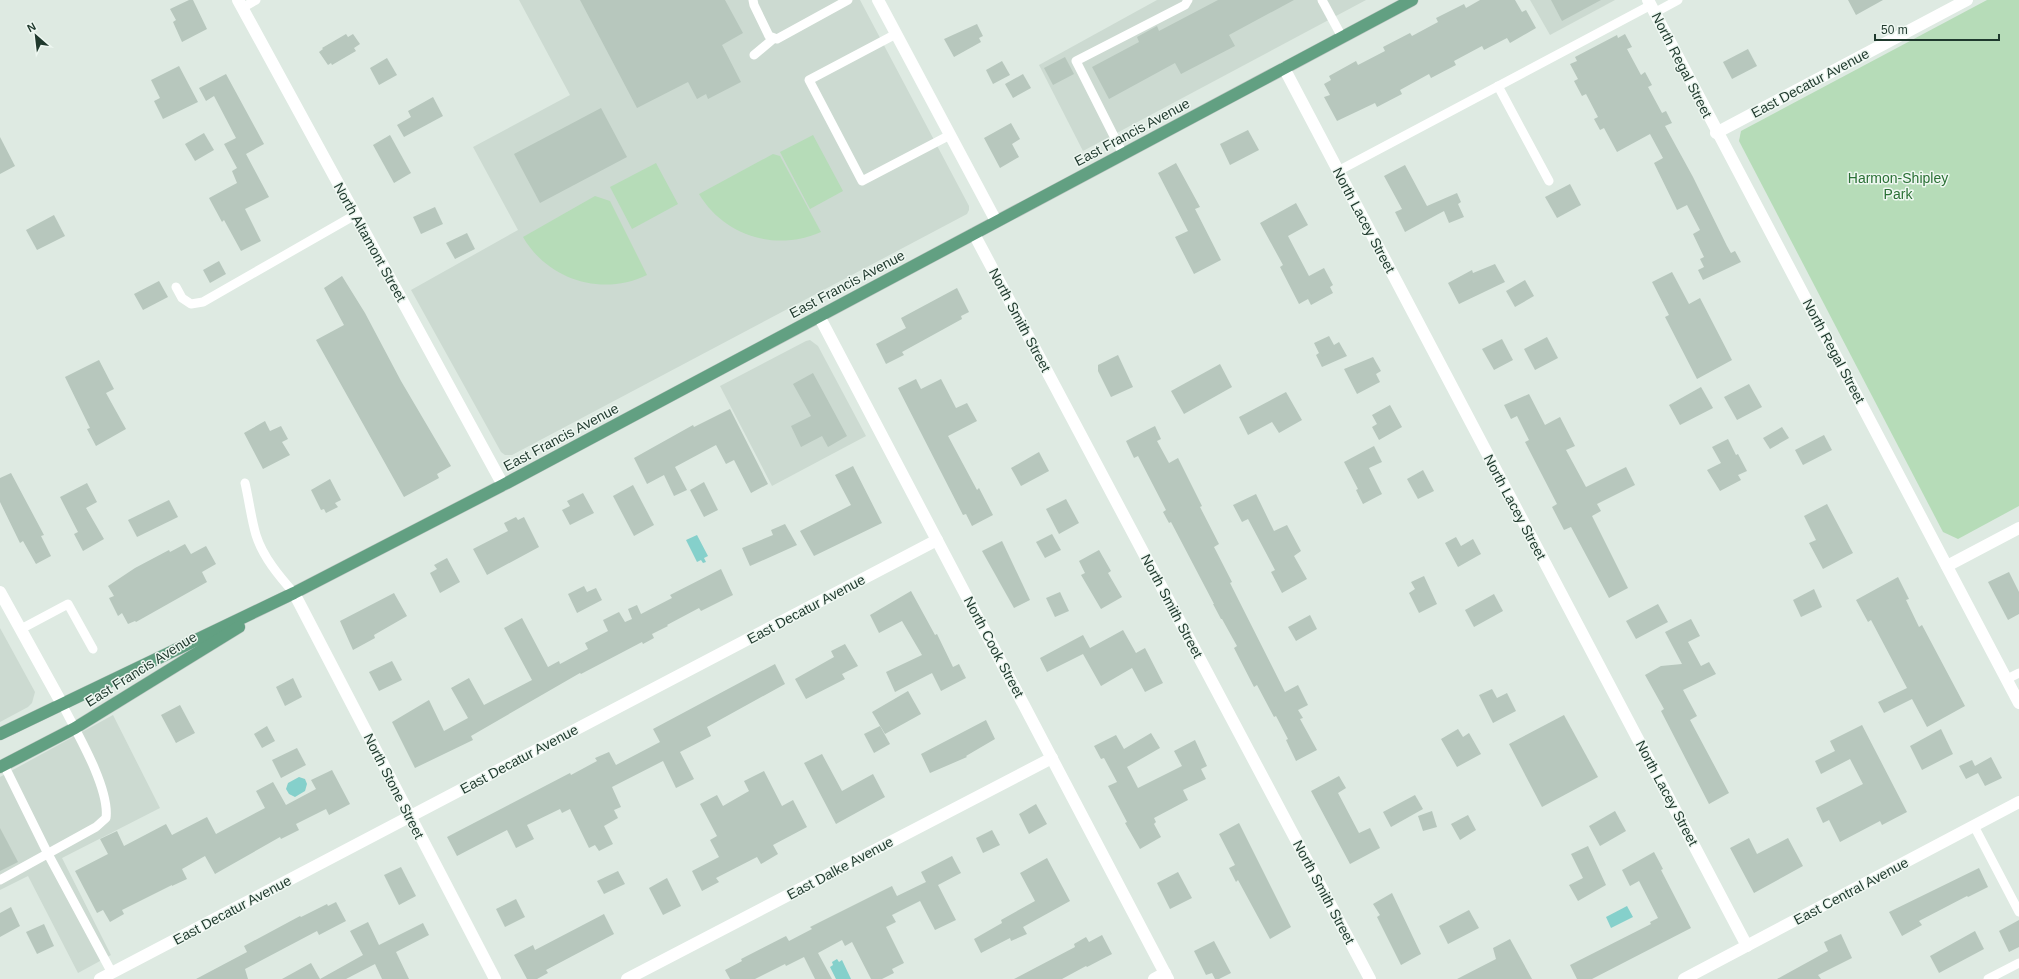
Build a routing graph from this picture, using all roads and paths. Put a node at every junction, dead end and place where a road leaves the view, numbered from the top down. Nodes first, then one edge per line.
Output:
1 (256, 0) edge
2 (754, 0) edge
3 (848, 0) edge
4 (878, 0) edge
5 (1188, 0) edge
6 (1322, 0) edge
7 (1412, 0) edge
8 (1678, 0) edge
9 (1967, 0) edge
10 (240, 4) edge
11 (1651, 6) edge
12 (896, 34) junction
13 (1342, 37) junction
14 (773, 38) junction
15 (754, 55) dead end
16 (1284, 68) junction
17 (1498, 86) junction
18 (1716, 133) junction
19 (950, 135) junction
20 (1123, 154) junction
21 (1338, 171) junction
22 (1549, 181) dead end
23 (356, 215) junction
24 (996, 221) junction
25 (974, 234) junction
26 (176, 287) dead end
27 (819, 316) junction
28 (245, 483) dead end
29 (503, 485) junction
30 (2019, 528) edge
31 (937, 540) junction
32 (1947, 566) junction
33 (0, 592) edge
34 (294, 593) junction
35 (21, 629) junction
36 (93, 649) dead end
37 (2019, 673) edge
38 (2007, 679) junction
39 (2019, 703) edge
40 (62, 704) junction
41 (75, 728) junction
42 (0, 734) edge
43 (1052, 758) junction
44 (2, 766) edge
45 (2019, 802) edge
46 (410, 816) junction
47 (1974, 826) junction
48 (48, 854) junction
49 (0, 880) edge
50 (2019, 912) edge
51 (1747, 946) junction
52 (2019, 963) edge
53 (112, 973) junction
54 (1167, 976) edge
55 (100, 979) edge
56 (495, 979) edge
57 (627, 979) edge
58 (1154, 979) edge
59 (1370, 979) edge
60 (1684, 979) edge
61 (1988, 979) edge

1 - 10 lane
2 - 14 lane
3 - 14 lane
4 - 12 street
5 - 20 lane
6 - 13 lane
7 - 13 main road, East Francis Avenue
8 - 11 lane
9 - 18 street, East Decatur Avenue
10 - 23 street, North Altamont Street
11 - 17 lane
11 - 18 street, North Regal Street
12 - 19 street
12 - 19 lane
13 - 16 main road, East Francis Avenue
14 - 15 lane
16 - 20 main road, East Francis Avenue
16 - 21 street, North Lacey Street
17 - 21 lane
17 - 22 lane
18 - 32 street, North Regal Street
19 - 24 street
20 - 24 main road, East Francis Avenue
21 - 51 street, North Lacey Street
23 - 26 lane
23 - 29 street, North Altamont Street
24 - 25 main road, East Francis Avenue
25 - 27 main road, East Francis Avenue
25 - 59 street, North Smith Street
27 - 29 main road, East Francis Avenue
27 - 31 street, North Cook Street
28 - 34 lane
29 - 34 main road, East Francis Avenue
30 - 32 street
31 - 43 street, North Cook Street
31 - 46 street, East Decatur Avenue
32 - 38 street, North Regal Street
33 - 35 street
34 - 40 main road, East Francis Avenue
34 - 41 main road, East Francis Avenue
34 - 46 street, North Stone Street
35 - 36 lane
35 - 40 street
37 - 38 lane
38 - 39 street, North Regal Street
40 - 41 lane
40 - 42 main road, East Francis Avenue
41 - 44 main road, East Francis Avenue
41 - 48 lane
43 - 54 street, North Cook Street
43 - 57 street, East Dalke Avenue
44 - 48 lane
45 - 47 street, East Central Avenue
46 - 53 street, East Decatur Avenue
46 - 56 street, North Stone Street
47 - 50 lane
47 - 51 street, East Central Avenue
48 - 49 lane
48 - 53 lane
51 - 60 street, East Central Avenue
52 - 61 lane
53 - 55 street, East Decatur Avenue
54 - 58 street

